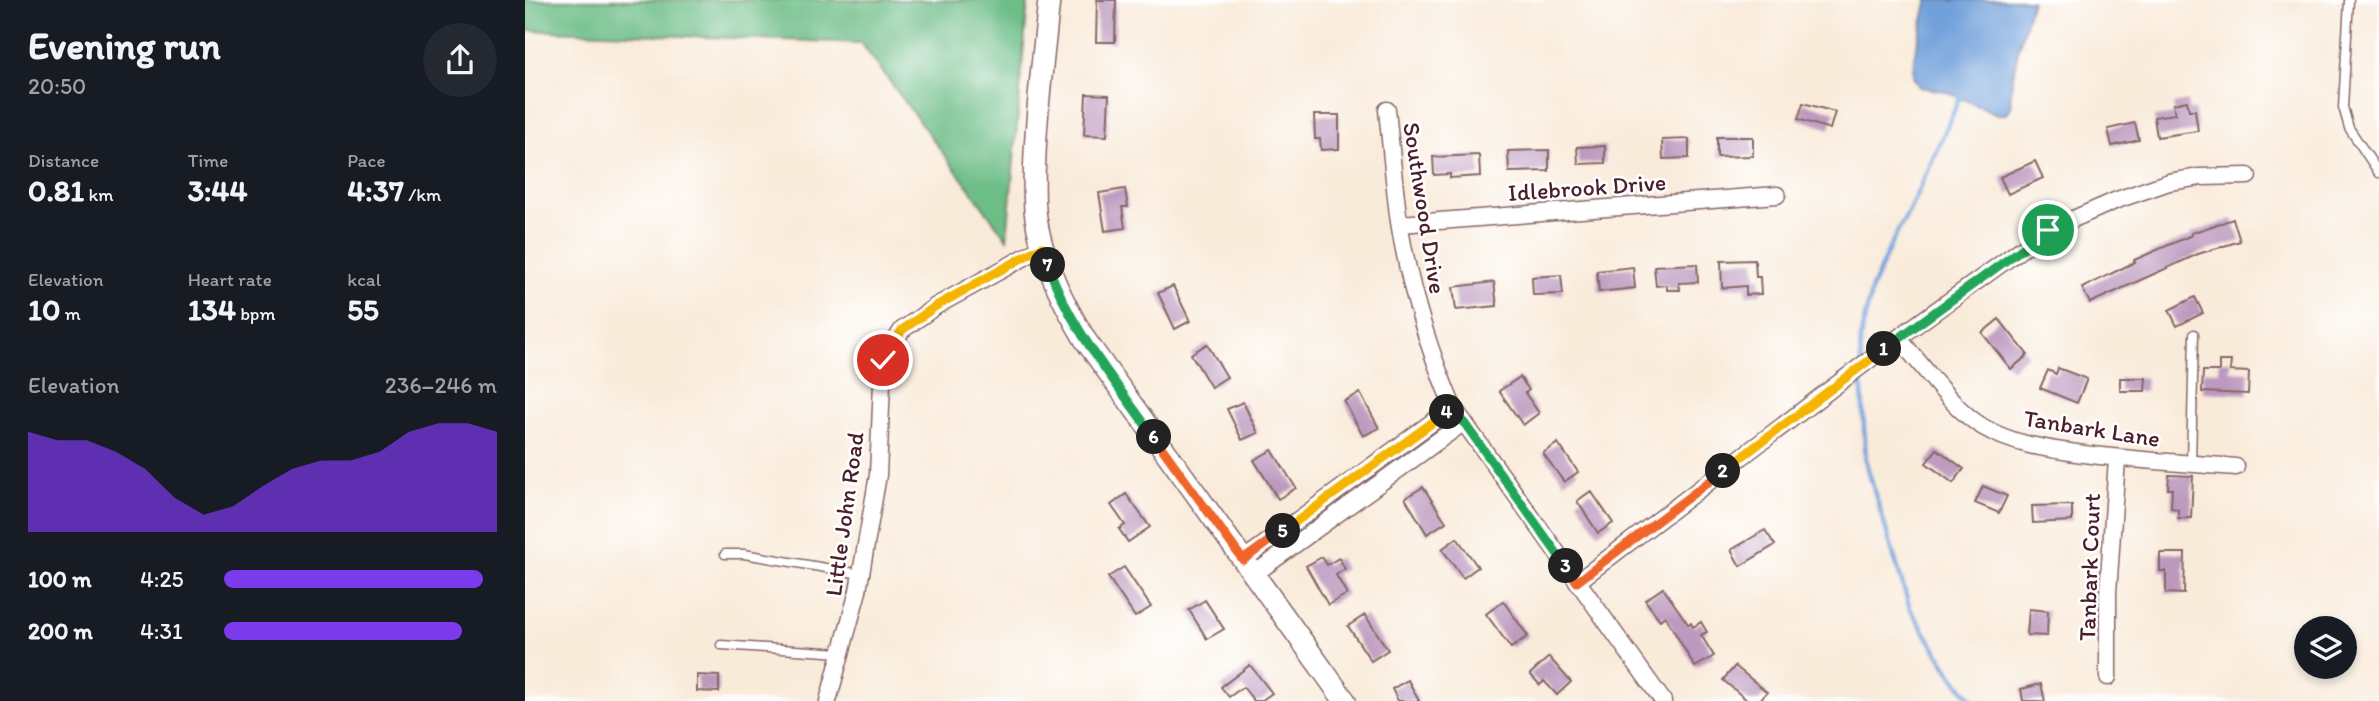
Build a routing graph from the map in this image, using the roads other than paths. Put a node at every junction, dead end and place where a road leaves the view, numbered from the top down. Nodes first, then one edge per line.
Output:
1 (1049, 0) edge
2 (2349, 0) edge
3 (1387, 110) dead end
4 (2379, 173) edge
5 (2248, 176) dead end
6 (1777, 195) dead end
7 (1399, 224) junction
8 (1042, 247) junction
9 (2194, 334) dead end
10 (1898, 338) junction
11 (1453, 407) junction
12 (1464, 422) junction
13 (2117, 458) junction
14 (2191, 464) junction
15 (2236, 467) dead end
16 (725, 554) dead end
17 (1248, 568) junction
18 (861, 574) junction
19 (1577, 582) junction
20 (720, 645) dead end
21 (841, 653) junction
22 (2108, 677) dead end
23 (828, 701) edge
24 (1345, 701) edge
25 (1663, 701) edge

1 - 8 main road
2 - 4 lane
3 - 7 street, Southwood Drive
5 - 10 street
6 - 7 street, Idlebrook Drive
7 - 11 street, Southwood Drive
8 - 17 main road
8 - 18 street, Little John Road
9 - 14 lane
10 - 13 street, Tanbark Lane
10 - 19 street
11 - 12 street, Southwood Drive
11 - 17 street
12 - 17 street
12 - 19 street, Southwood Drive
13 - 14 street, Tanbark Lane
13 - 22 street, Tanbark Court
14 - 15 street, Tanbark Lane
16 - 18 lane
17 - 24 main road
18 - 21 street, Little John Road
19 - 25 street, Southwood Drive
20 - 21 lane
21 - 23 street, Little John Road

